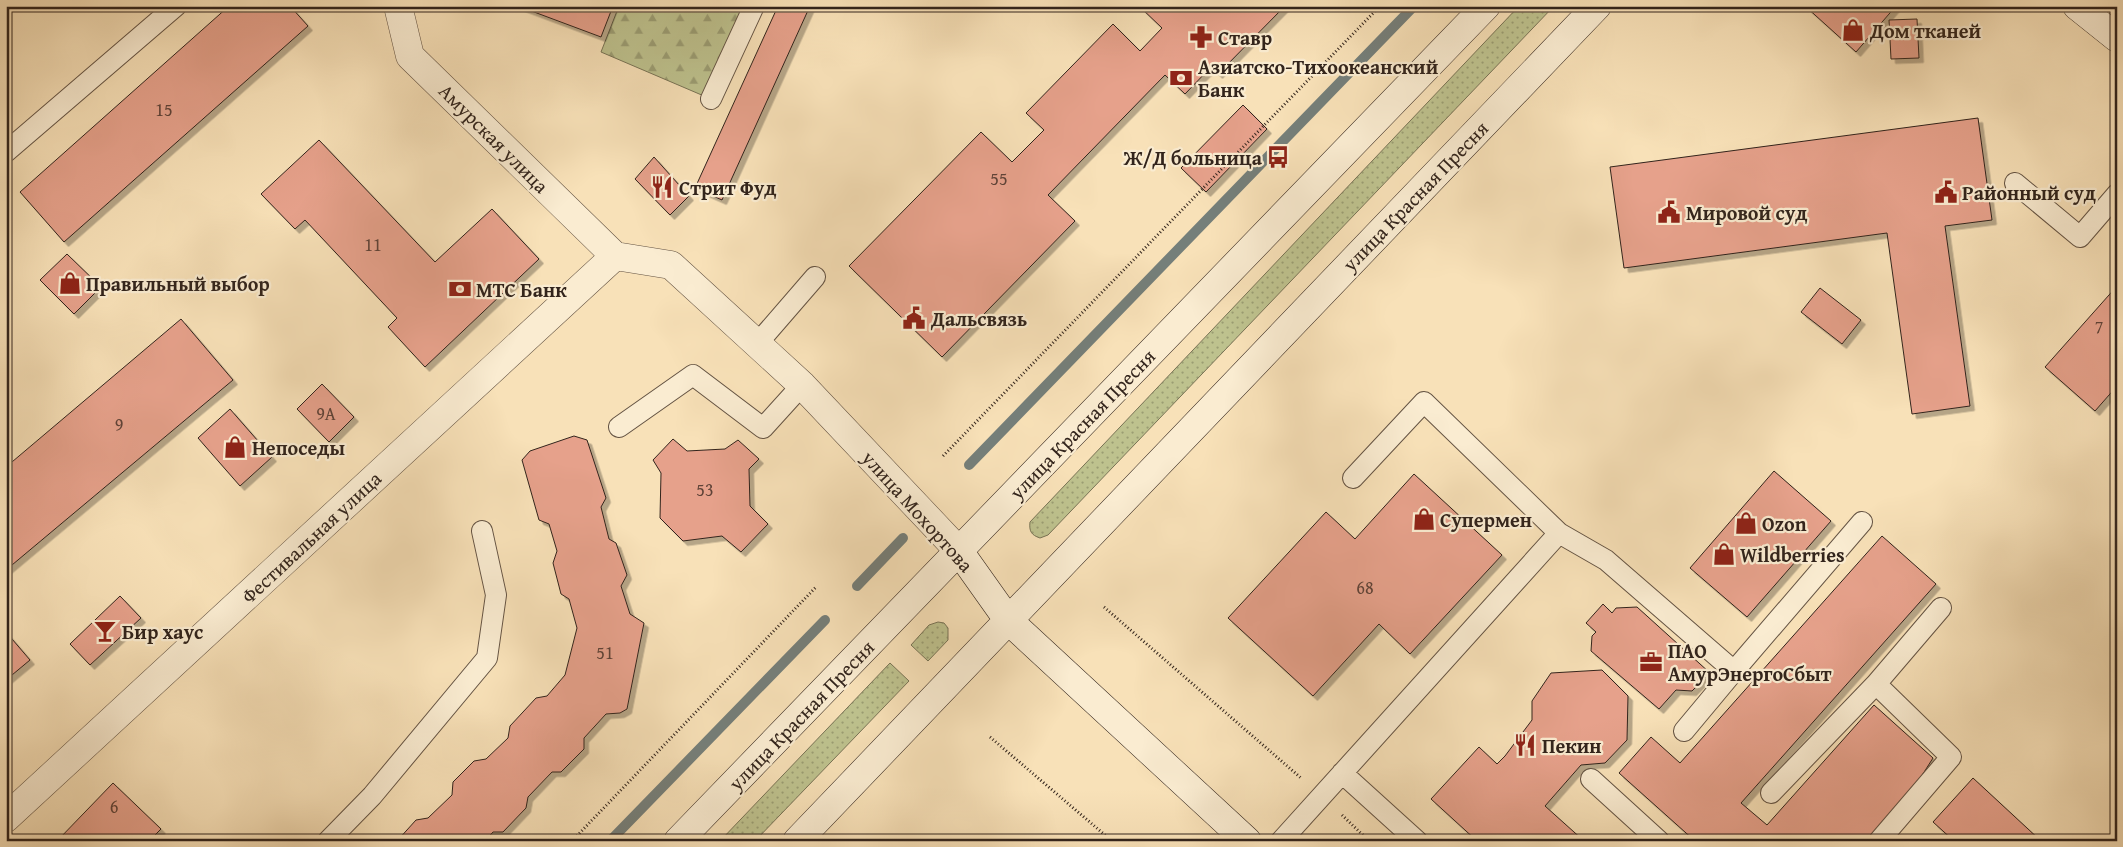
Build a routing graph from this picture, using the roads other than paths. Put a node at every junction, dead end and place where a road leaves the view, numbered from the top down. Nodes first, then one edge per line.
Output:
1 (176, 6) edge
2 (398, 6) edge
3 (754, 6) edge
4 (1486, 6) edge
5 (1597, 6) edge
6 (2077, 6) edge
7 (2117, 38) edge
8 (711, 99) dead end
9 (6, 152) edge
10 (2015, 183) dead end
11 (2117, 194) edge
12 (615, 256) junction
13 (815, 277) dead end
14 (757, 344) junction
15 (802, 385) junction
16 (619, 427) dead end
17 (1353, 478) dead end
18 (1862, 522) dead end
19 (482, 531) dead end
20 (1559, 534) junction
21 (959, 551) junction
22 (1941, 608) dead end
23 (1008, 620) junction
24 (1734, 671) junction
25 (1876, 684) junction
26 (1684, 731) dead end
27 (1342, 773) junction
28 (1591, 779) dead end
29 (1771, 793) dead end
30 (6, 818) edge
31 (328, 841) edge
32 (678, 841) edge
33 (797, 841) edge
34 (1246, 841) edge
35 (1281, 841) edge
36 (1417, 841) edge
37 (1659, 841) edge
38 (1878, 841) edge

1 - 9 lane
2 - 12 street, Амурская улица
3 - 8 lane
4 - 21 street, улица Красная Пресня
5 - 23 street, улица Красная Пресня
6 - 7 street
10 - 11 lane
12 - 14 street, улица Мохортова
12 - 30 street, Фестивальная улица
13 - 14 lane
14 - 15 street, улица Мохортова
15 - 16 lane
15 - 21 street, улица Мохортова
17 - 20 lane
18 - 24 lane
19 - 31 lane
20 - 24 lane
20 - 27 lane
21 - 23 street, улица Мохортова
21 - 32 street, улица Красная Пресня
22 - 25 lane
23 - 33 street, улица Красная Пресня
23 - 34 street, улица Мохортова
24 - 26 lane
25 - 29 lane
25 - 38 lane
27 - 35 lane
27 - 36 lane
28 - 37 lane

